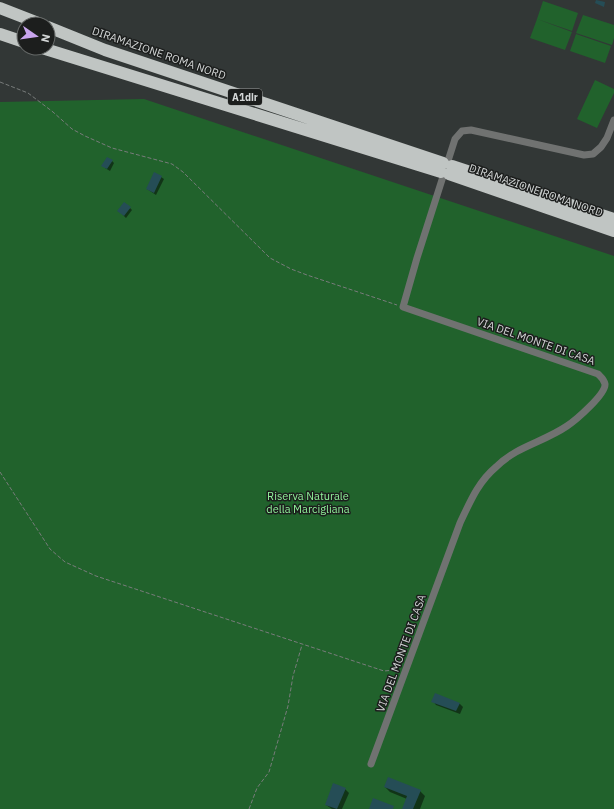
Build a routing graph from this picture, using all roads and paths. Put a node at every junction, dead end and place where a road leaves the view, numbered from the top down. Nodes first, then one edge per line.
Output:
1 (0, 8) edge
2 (20, 16) edge
3 (56, 30) edge
4 (0, 34) edge
5 (16, 39) edge
6 (56, 52) edge
7 (0, 82) edge
8 (614, 120) edge
9 (446, 169) junction
10 (614, 218) edge
11 (614, 231) edge
12 (403, 307) junction
13 (0, 472) edge
14 (302, 644) junction
15 (401, 665) dead end
16 (371, 764) dead end
17 (249, 809) edge

1 - 2 highway
3 - 9 highway, DIRAMAZIONE ROMA NORD / A1dir
4 - 5 highway
6 - 9 highway, DIRAMAZIONE ROMA NORD / A1dir
7 - 12 path
8 - 12 street
9 - 10 highway, DIRAMAZIONE ROMA NORD / A1dir
9 - 11 highway, DIRAMAZIONE ROMA NORD / A1dir
12 - 16 street, VIA DEL MONTE DI CASA
13 - 14 path
14 - 15 path
14 - 17 path

